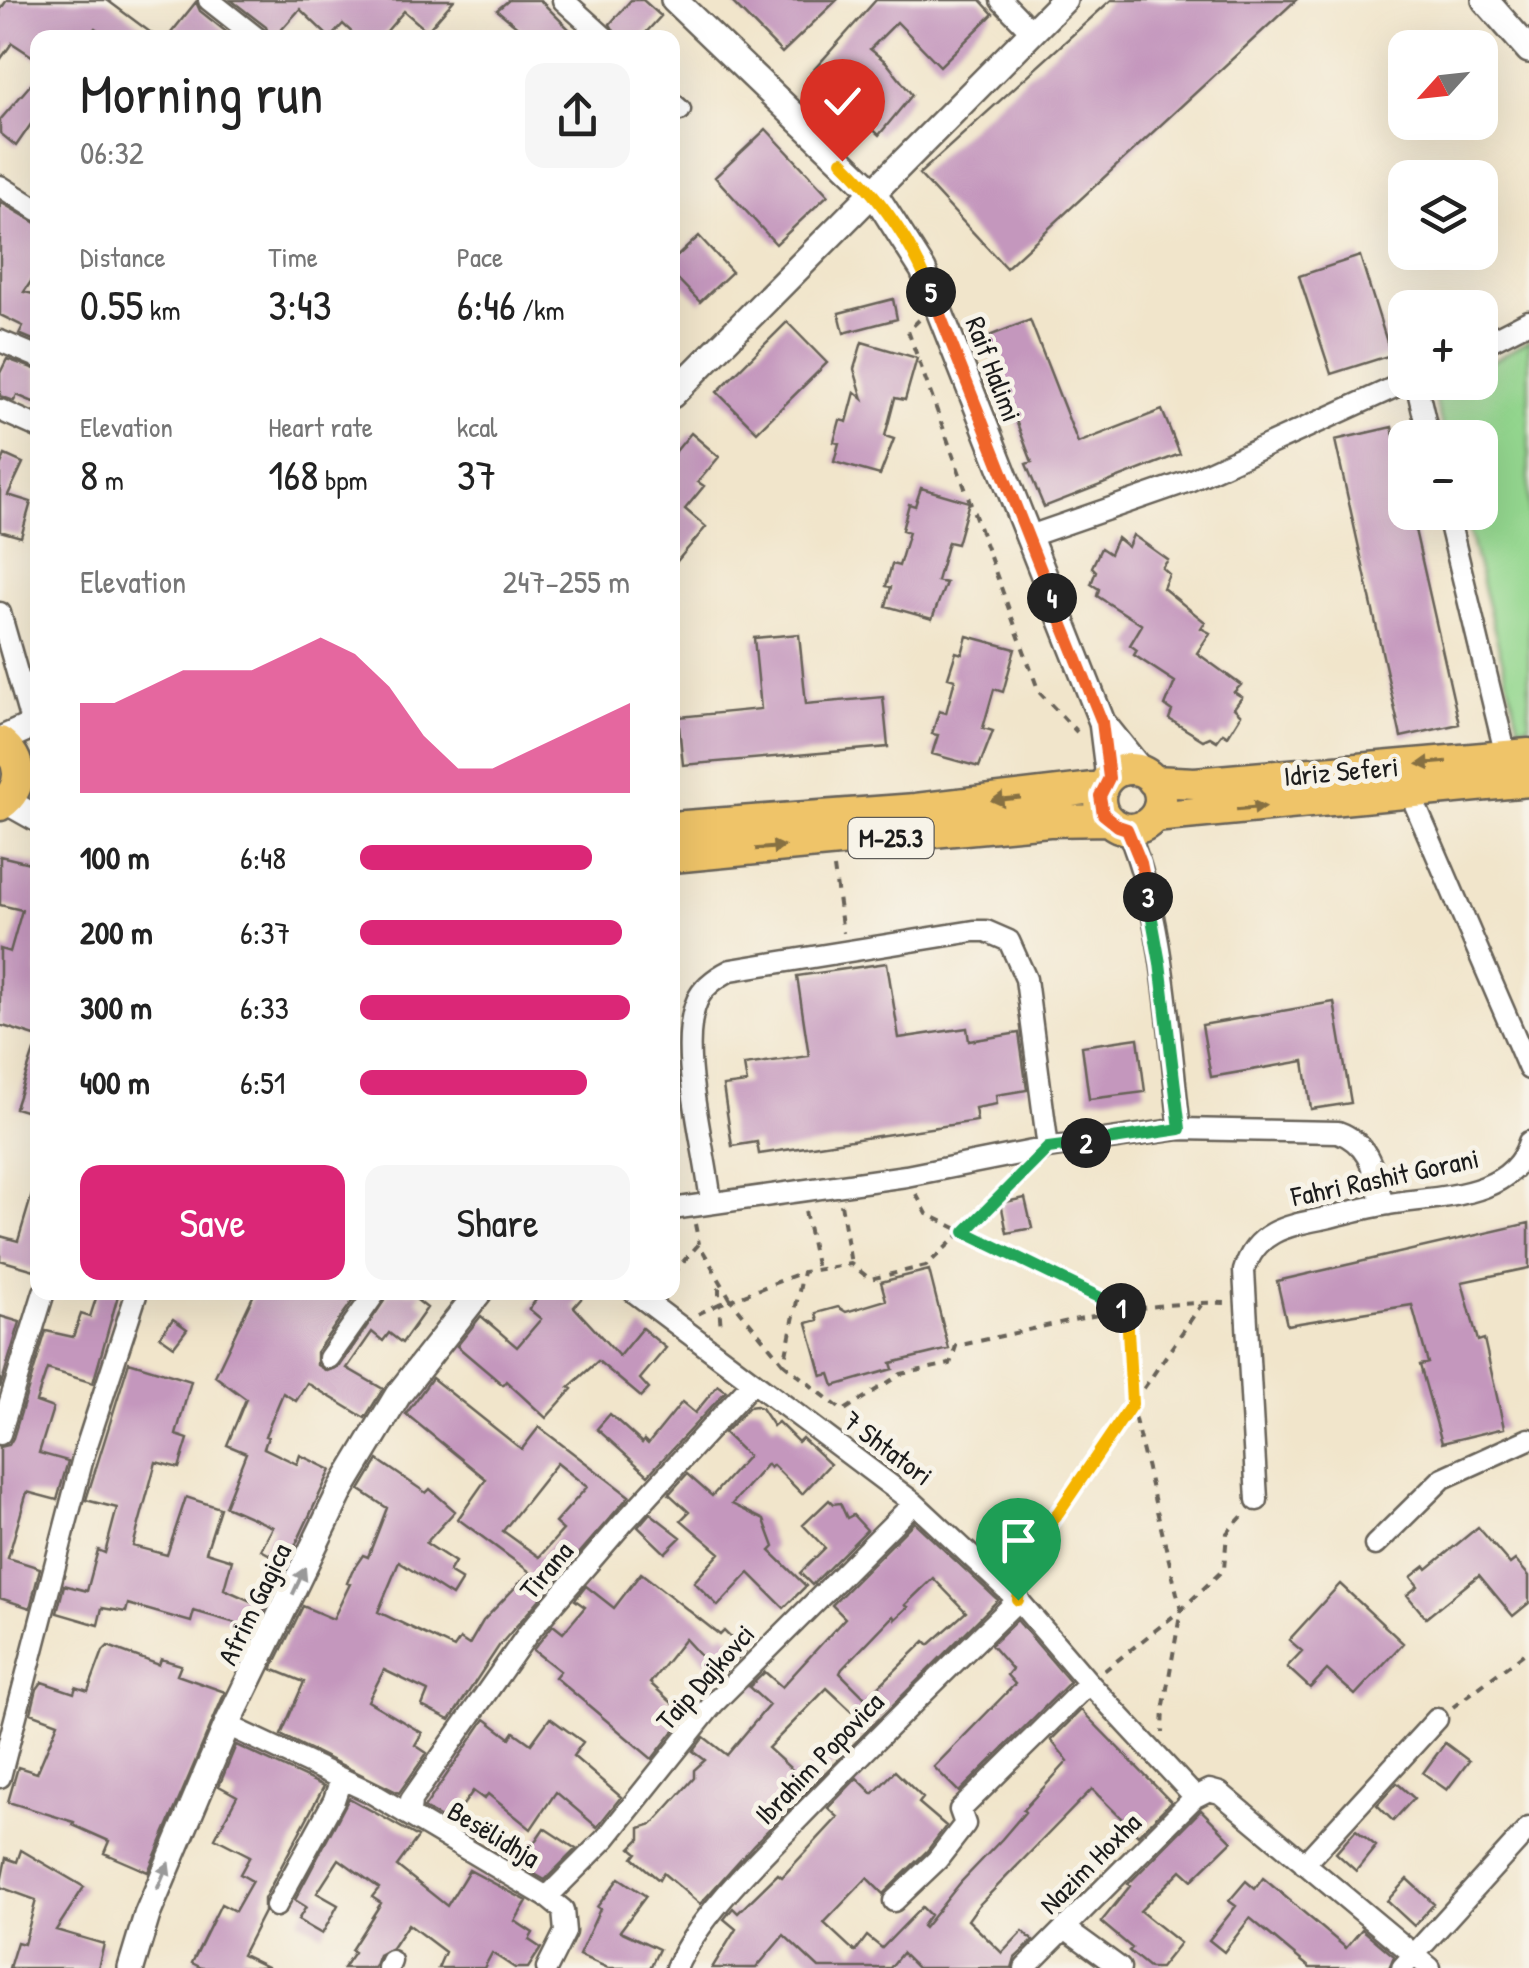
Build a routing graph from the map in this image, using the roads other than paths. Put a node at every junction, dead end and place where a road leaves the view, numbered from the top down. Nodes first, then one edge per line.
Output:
1 (208, 0) edge
2 (562, 0) edge
3 (674, 0) edge
4 (1002, 0) edge
5 (1064, 0) edge
6 (1485, 0) edge
7 (247, 30) edge
8 (595, 30) edge
9 (1032, 32) junction
10 (1529, 50) edge
11 (0, 186) edge
12 (872, 190) junction
13 (30, 205) edge
14 (1529, 320) edge
15 (1498, 336) edge
16 (0, 341) edge
17 (30, 353) edge
18 (680, 387) edge
19 (1388, 390) edge
20 (0, 410) edge
21 (30, 423) edge
22 (1452, 530) edge
23 (1028, 536) junction
24 (0, 612) edge
25 (30, 708) edge
26 (1102, 722) junction
27 (30, 730) edge
28 (13, 752) edge
29 (1517, 755) edge
30 (1147, 776) junction
31 (1106, 782) junction
32 (1529, 782) edge
33 (1410, 792) junction
34 (14, 799) edge
35 (1134, 822) junction
36 (680, 827) edge
37 (680, 856) edge
38 (1529, 1069) edge
39 (1180, 1129) junction
40 (1529, 1142) edge
41 (1048, 1148) junction
42 (711, 1203) junction
43 (1383, 1204) junction
44 (680, 1208) edge
45 (42, 1300) edge
46 (134, 1300) edge
47 (370, 1300) edge
48 (473, 1300) edge
49 (644, 1300) edge
50 (329, 1358) dead end
51 (752, 1382) junction
52 (0, 1434) edge
53 (1529, 1439) edge
54 (1257, 1500) road end
55 (914, 1504) junction
56 (1376, 1545) dead end
57 (1018, 1600) junction
58 (1089, 1683) junction
59 (1437, 1719) road end
60 (227, 1725) junction
61 (0, 1777) edge
62 (341, 1779) junction
63 (1194, 1796) junction
64 (410, 1814) junction
65 (1529, 1828) edge
66 (1304, 1864) junction
67 (548, 1897) junction
68 (894, 1901) dead end
69 (276, 1906) dead end
70 (1065, 1928) junction
71 (1416, 1964) edge
72 (131, 1968) edge
73 (547, 1968) edge
74 (676, 1968) edge
75 (1025, 1968) edge
76 (1120, 1968) edge

1 - 7 street
2 - 8 street
3 - 12 street, Raif Halimi
4 - 9 street
5 - 9 street
6 - 10 street
9 - 12 street
11 - 13 street
12 - 18 street
12 - 23 street, Raif Halimi
14 - 15 street
16 - 17 street
19 - 23 street
20 - 21 street
22 - 29 street
23 - 26 street, Raif Halimi
24 - 25 street
26 - 30 street, Raif Halimi
26 - 31 street, Raif Halimi
27 - 28 street
28 - 34 main road
29 -> 30 main road, Idriz Seferi / M-25.3
30 - 31 main road, M-25.3
30 - 35 main road
31 - 35 main road
31 -> 36 main road, M-25.3
32 - 33 main road, Idriz Seferi / M-25.3
35 -> 33 main road, Idriz Seferi / M-25.3
33 - 38 street
37 -> 35 main road, M-25.3
35 - 39 street
39 - 41 street
39 - 43 street
40 - 43 street, Fahri Rashit Gorani
41 - 42 street
41 - 42 street
42 - 44 street
43 - 54 street, Fahri Rashit Gorani
45 - 52 street
46 - 61 street
47 - 50 street
60 -> 48 street, Afrim Gagica
49 - 51 street, 7 Shtatori
51 - 55 street, 7 Shtatori
51 - 64 street, Tirana
53 - 56 street
55 - 57 street, 7 Shtatori
55 - 67 street, Taip Dajkovci
57 - 58 street, 7 Shtatori
57 - 74 street, Ibrahim Popovica
58 - 63 street, 7 Shtatori
58 - 68 street
59 - 66 street
60 - 62 street, Besëlidhja
72 -> 60 street, Afrim Gagica
62 - 64 street, Besëlidhja
62 - 69 street
63 - 66 street, 7 Shtatori
63 - 70 street, Nazim Hoxha
64 - 67 street, Besëlidhja
65 - 71 street, 7 Shtatori
66 - 71 street, 7 Shtatori
67 - 73 street, Besëlidhja
70 - 75 street, Nazim Hoxha
70 - 76 street

